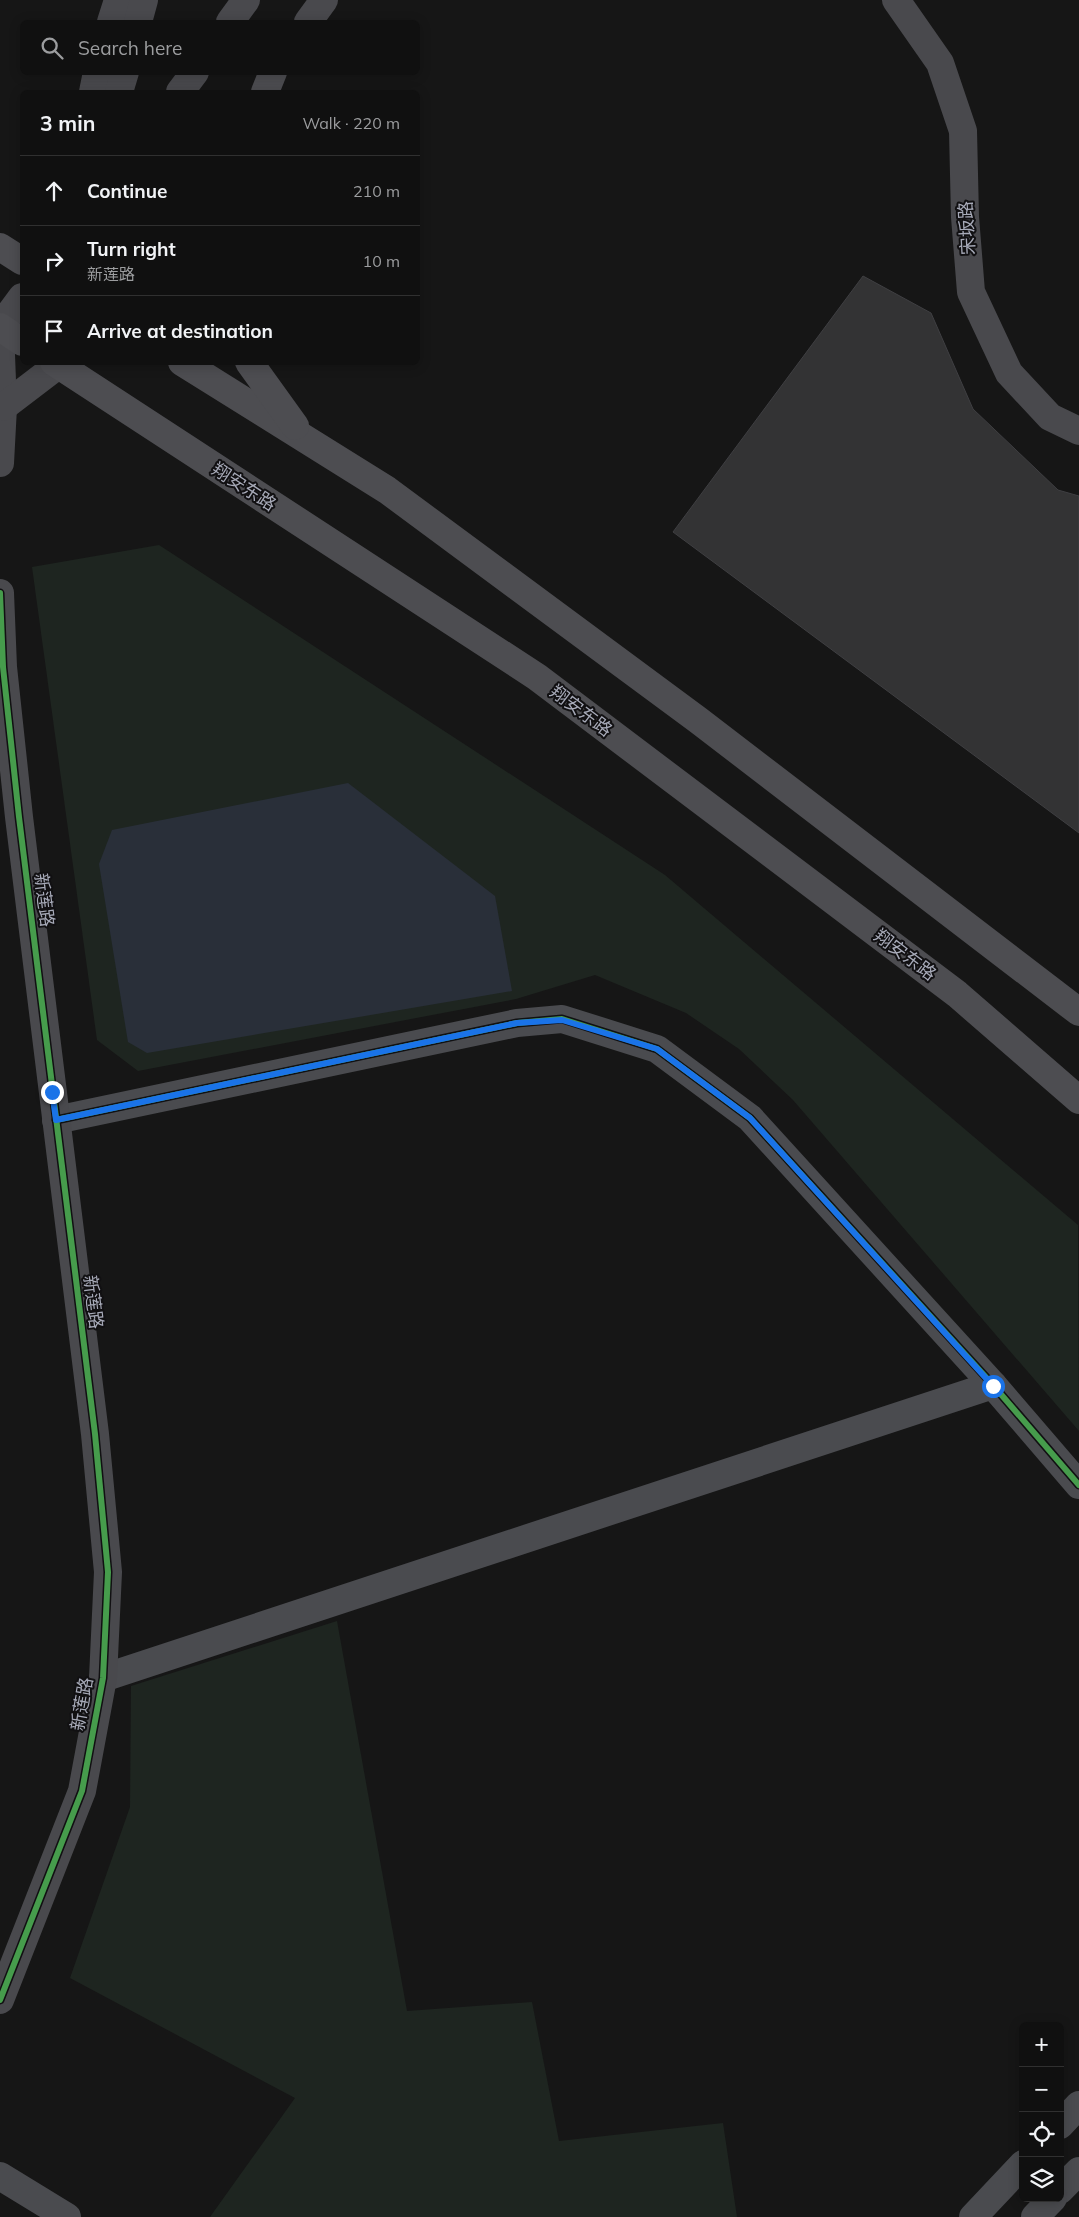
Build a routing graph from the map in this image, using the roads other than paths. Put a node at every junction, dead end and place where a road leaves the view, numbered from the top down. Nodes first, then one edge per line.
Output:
1 (118, 0) edge
2 (144, 0) edge
3 (246, 0) edge
4 (324, 0) edge
5 (896, 0) edge
6 (112, 20) edge
7 (139, 20) edge
8 (231, 20) edge
9 (309, 20) edge
10 (96, 75) edge
11 (124, 75) edge
12 (193, 75) edge
13 (270, 75) edge
14 (271, 75) edge
15 (93, 90) edge
16 (120, 90) edge
17 (182, 90) edge
18 (258, 90) edge
19 (266, 90) edge
20 (0, 247) edge
21 (20, 259) edge
22 (20, 300) edge
23 (0, 327) edge
24 (20, 341) edge
25 (57, 365) edge
26 (60, 365) edge
27 (187, 365) edge
28 (251, 365) edge
29 (3, 407) junction
30 (1079, 432) edge
31 (303, 438) junction
32 (0, 463) edge
33 (0, 593) edge
34 (1, 633) edge
35 (1079, 1012) edge
36 (1079, 1100) edge
37 (56, 1120) junction
38 (993, 1386) junction
39 (1079, 1486) edge
40 (103, 1678) junction
41 (0, 2000) edge
42 (1079, 2105) edge
43 (1064, 2120) edge
44 (1019, 2168) edge
45 (1079, 2171) edge
46 (0, 2176) edge
47 (1064, 2186) edge
48 (1048, 2202) edge
49 (67, 2217) edge
50 (973, 2217) edge
51 (1034, 2217) edge

1 - 6 street
2 - 7 street
3 - 8 street
4 - 9 street
5 - 30 street, 宋坂路
10 - 15 street
11 - 16 street
12 - 17 street
13 - 18 street
14 - 19 main road
20 - 21 main road
22 - 23 street
23 - 24 main road
23 - 29 street
25 - 29 street
26 - 36 main road, 翔安东路
27 - 31 main road
28 - 31 main road
29 - 32 street
31 - 35 main road
33 - 34 street, 新莲路
34 - 37 street, 新莲路
37 - 38 street
37 - 40 street, 新莲路
38 - 39 street
38 - 40 street
40 - 41 street, 新莲路
42 - 43 street
44 - 50 street
45 - 47 street
46 - 49 street
48 - 51 street

